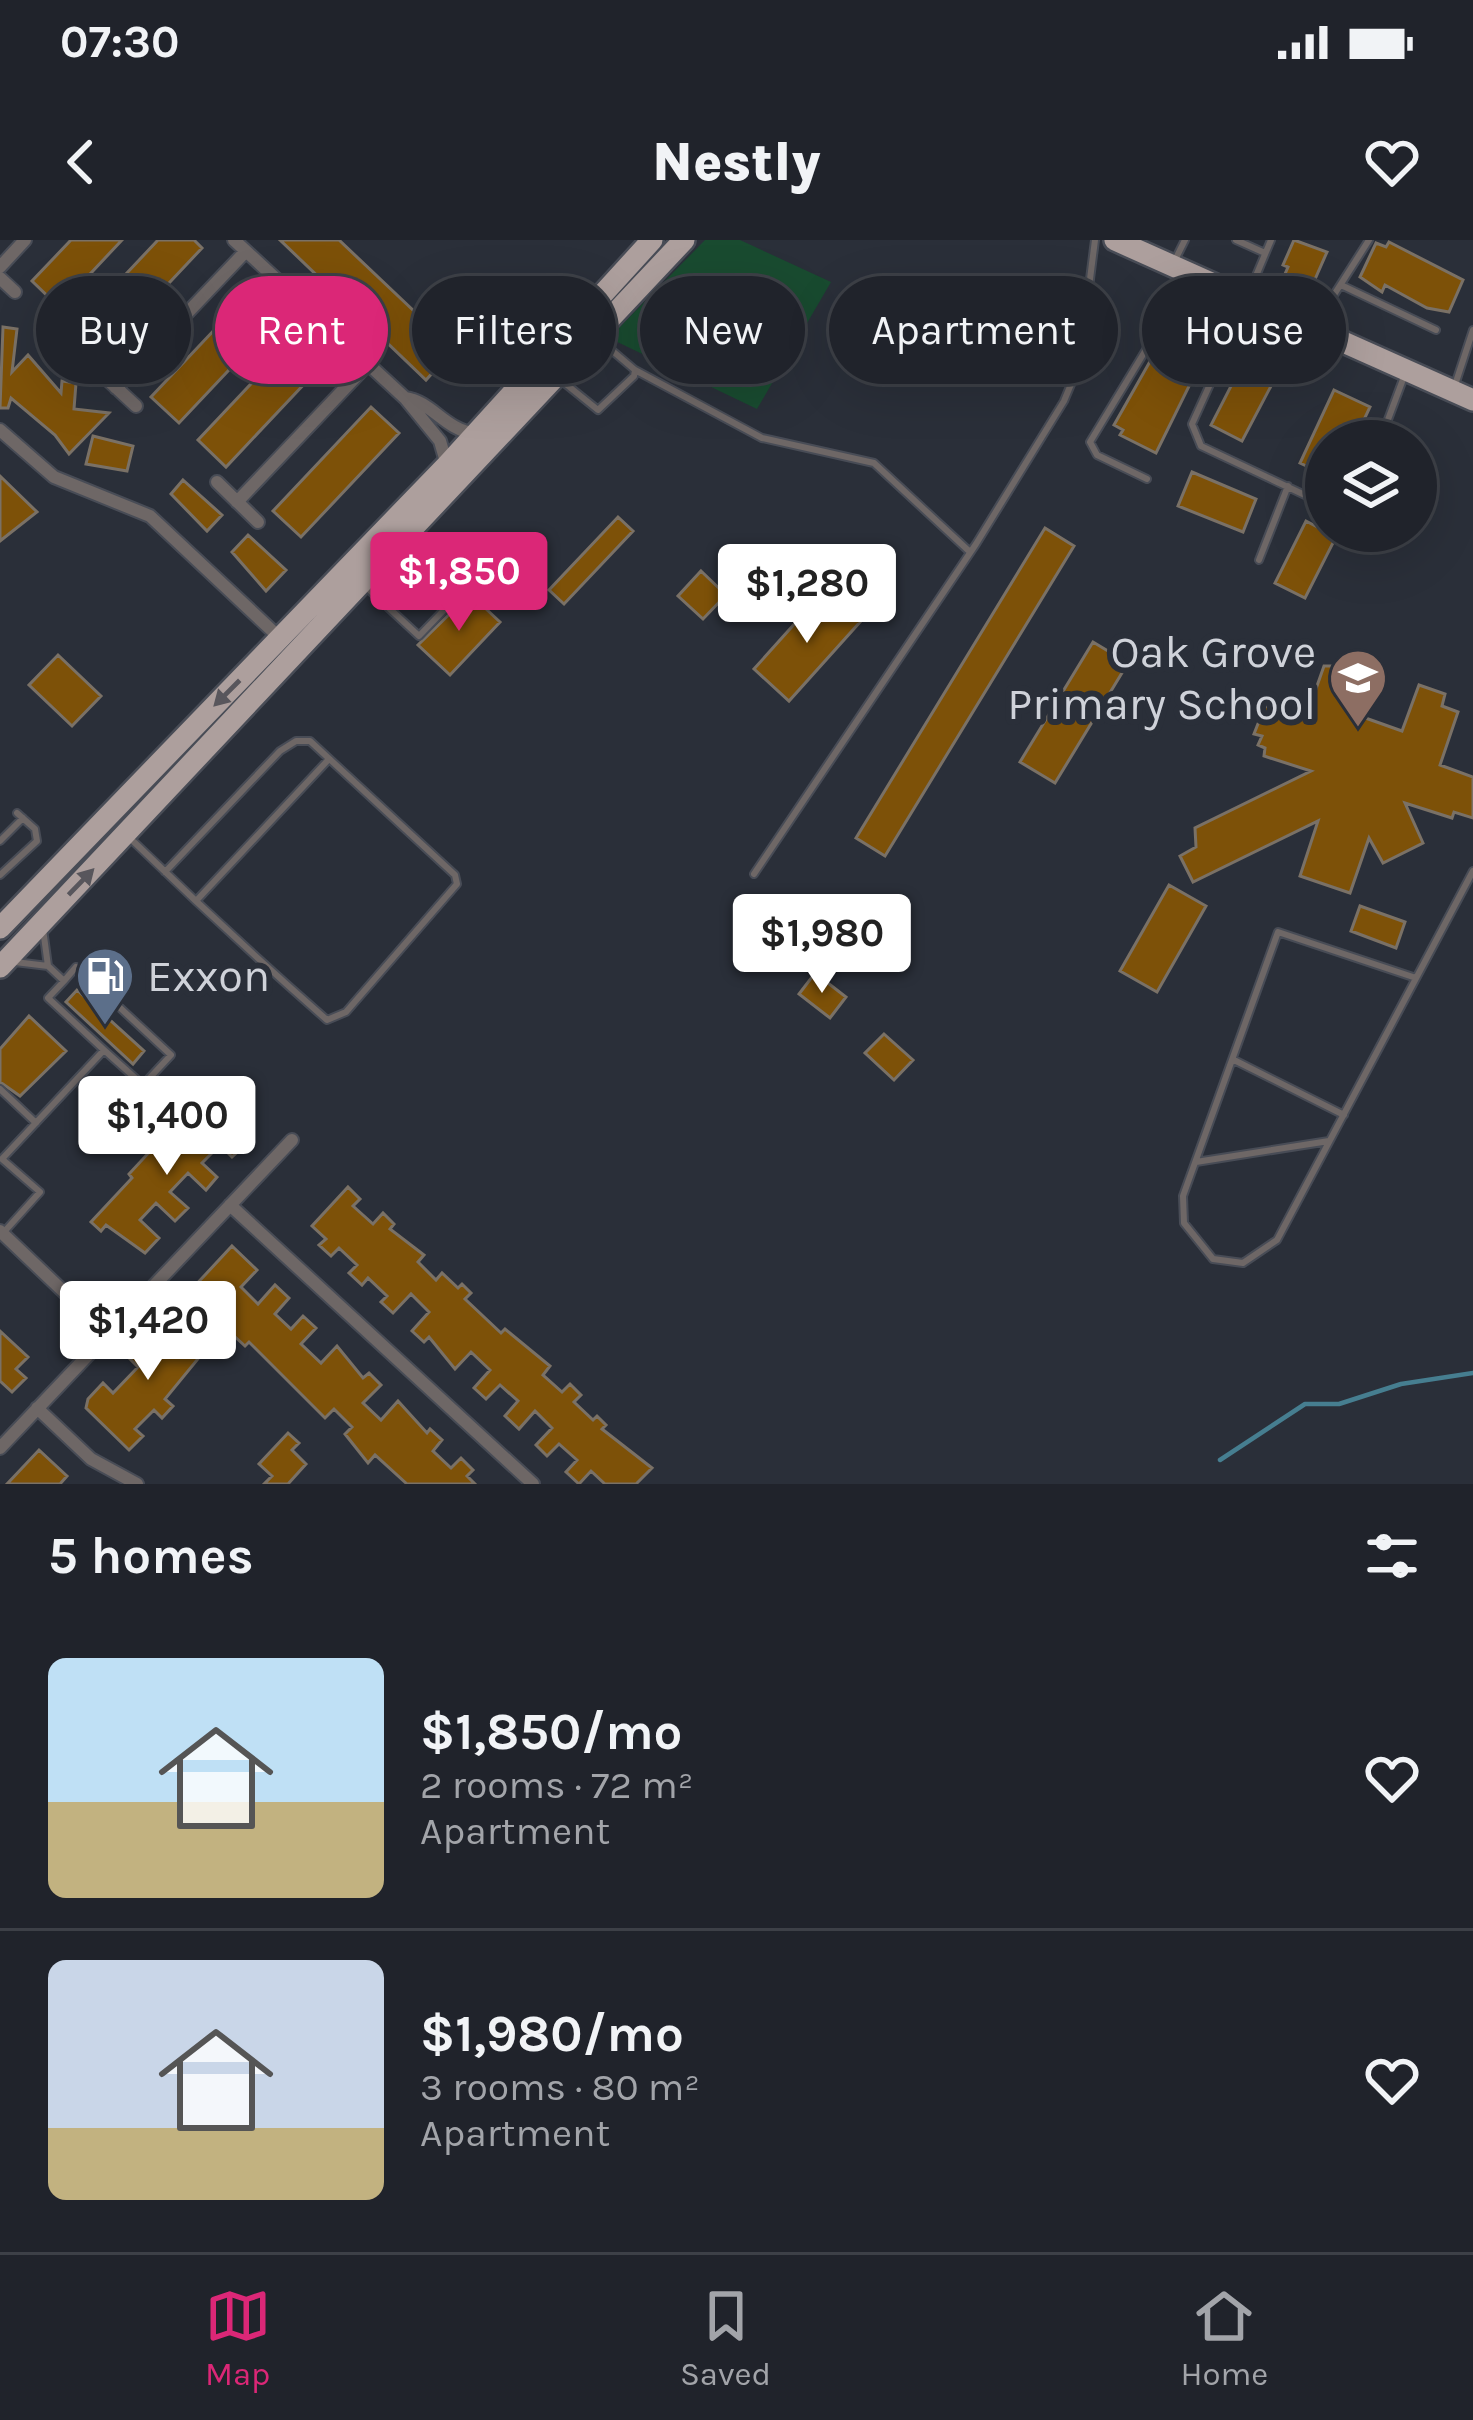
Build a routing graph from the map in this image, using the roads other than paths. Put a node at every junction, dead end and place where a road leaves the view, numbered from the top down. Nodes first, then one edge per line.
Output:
1 (25, 240) edge
2 (234, 240) edge
3 (652, 240) edge
4 (684, 240) edge
5 (1095, 240) edge
6 (1185, 240) edge
7 (1236, 240) edge
8 (1271, 240) edge
9 (1369, 240) edge
10 (1120, 241) edge
11 (246, 251) junction
12 (1265, 253) junction
13 (0, 267) edge
14 (1182, 270) junction
15 (272, 276) edge
16 (1195, 276) edge
17 (1256, 276) edge
18 (1346, 277) edge
19 (0, 278) edge
20 (1346, 287) edge
21 (15, 292) dead end
22 (616, 311) edge
23 (1436, 329) dead end
24 (1473, 330) edge
25 (1346, 344) edge
26 (616, 353) edge
27 (635, 370) junction
28 (1406, 371) junction
29 (112, 384) edge
30 (349, 384) edge
31 (388, 384) edge
32 (546, 384) edge
33 (564, 384) edge
34 (1210, 384) edge
35 (116, 388) junction
36 (1463, 395) edge
37 (136, 406) dead end
38 (1388, 420) edge
39 (438, 427) junction
40 (0, 430) edge
41 (476, 434) junction
42 (447, 465) junction
43 (1147, 479) dead end
44 (217, 482) dead end
45 (1288, 486) junction
46 (1305, 495) edge
47 (237, 502) junction
48 (258, 522) dead end
49 (410, 528) junction
50 (970, 552) junction
51 (1258, 560) dead end
52 (360, 582) junction
53 (281, 639) junction
54 (329, 759) junction
55 (126, 835) junction
56 (0, 841) edge
57 (1473, 871) edge
58 (165, 872) junction
59 (754, 874) dead end
60 (0, 875) edge
61 (196, 901) junction
62 (42, 922) junction
63 (0, 928) edge
64 (3, 964) edge
65 (48, 966) junction
66 (1416, 978) junction
67 (64, 981) junction
68 (104, 1050) junction
69 (1233, 1059) junction
70 (0, 1089) edge
71 (1344, 1115) junction
72 (36, 1123) junction
73 (292, 1140) dead end
74 (1330, 1140) junction
75 (1, 1159) edge
76 (1196, 1162) junction
77 (230, 1205) junction
78 (1, 1233) edge
79 (108, 1334) junction
80 (38, 1408) junction
81 (0, 1448) edge
82 (137, 1484) edge
83 (533, 1484) edge

1 - 13 street
2 - 11 street
3 - 41 main road
4 - 22 main road
5 - 50 lane
6 - 14 lane
7 - 12 lane
8 - 12 lane
9 - 18 lane
10 - 14 main road
11 - 15 street
11 - 35 street
12 - 17 lane
14 - 16 main road
14 - 43 lane
19 - 21 street
20 - 23 lane
24 - 36 lane
25 - 28 main road
26 - 27 lane
27 - 33 lane
27 - 50 lane
28 - 36 main road
28 - 38 lane
29 - 35 street
30 - 47 street
31 - 39 street
32 - 49 main road
34 - 45 lane
35 - 37 street
39 - 41 street
39 - 42 street
40 - 53 street
41 - 42 main road
42 - 53 main road
44 - 47 street
45 - 46 lane
45 - 51 lane
47 - 48 street
49 - 52 main road
49 - 52 lane
50 - 59 lane
52 - 55 main road
53 -> 63 main road
54 - 58 lane
54 - 61 lane
54 - 61 lane
55 - 58 lane
62 -> 55 main road
56 - 60 lane
57 - 66 lane
58 - 61 lane
62 - 64 main road
62 - 65 lane
64 - 65 lane
65 - 67 lane
66 - 69 lane
66 - 71 lane
67 - 68 lane
67 - 68 lane
68 - 72 lane
69 - 71 lane
69 - 76 lane
70 - 72 lane
71 - 74 lane
72 - 75 lane
73 - 77 street
74 - 76 lane
74 - 76 lane
75 - 78 lane
77 - 79 street
77 - 83 street
78 - 79 street
79 - 80 street
80 - 81 street
80 - 82 street

